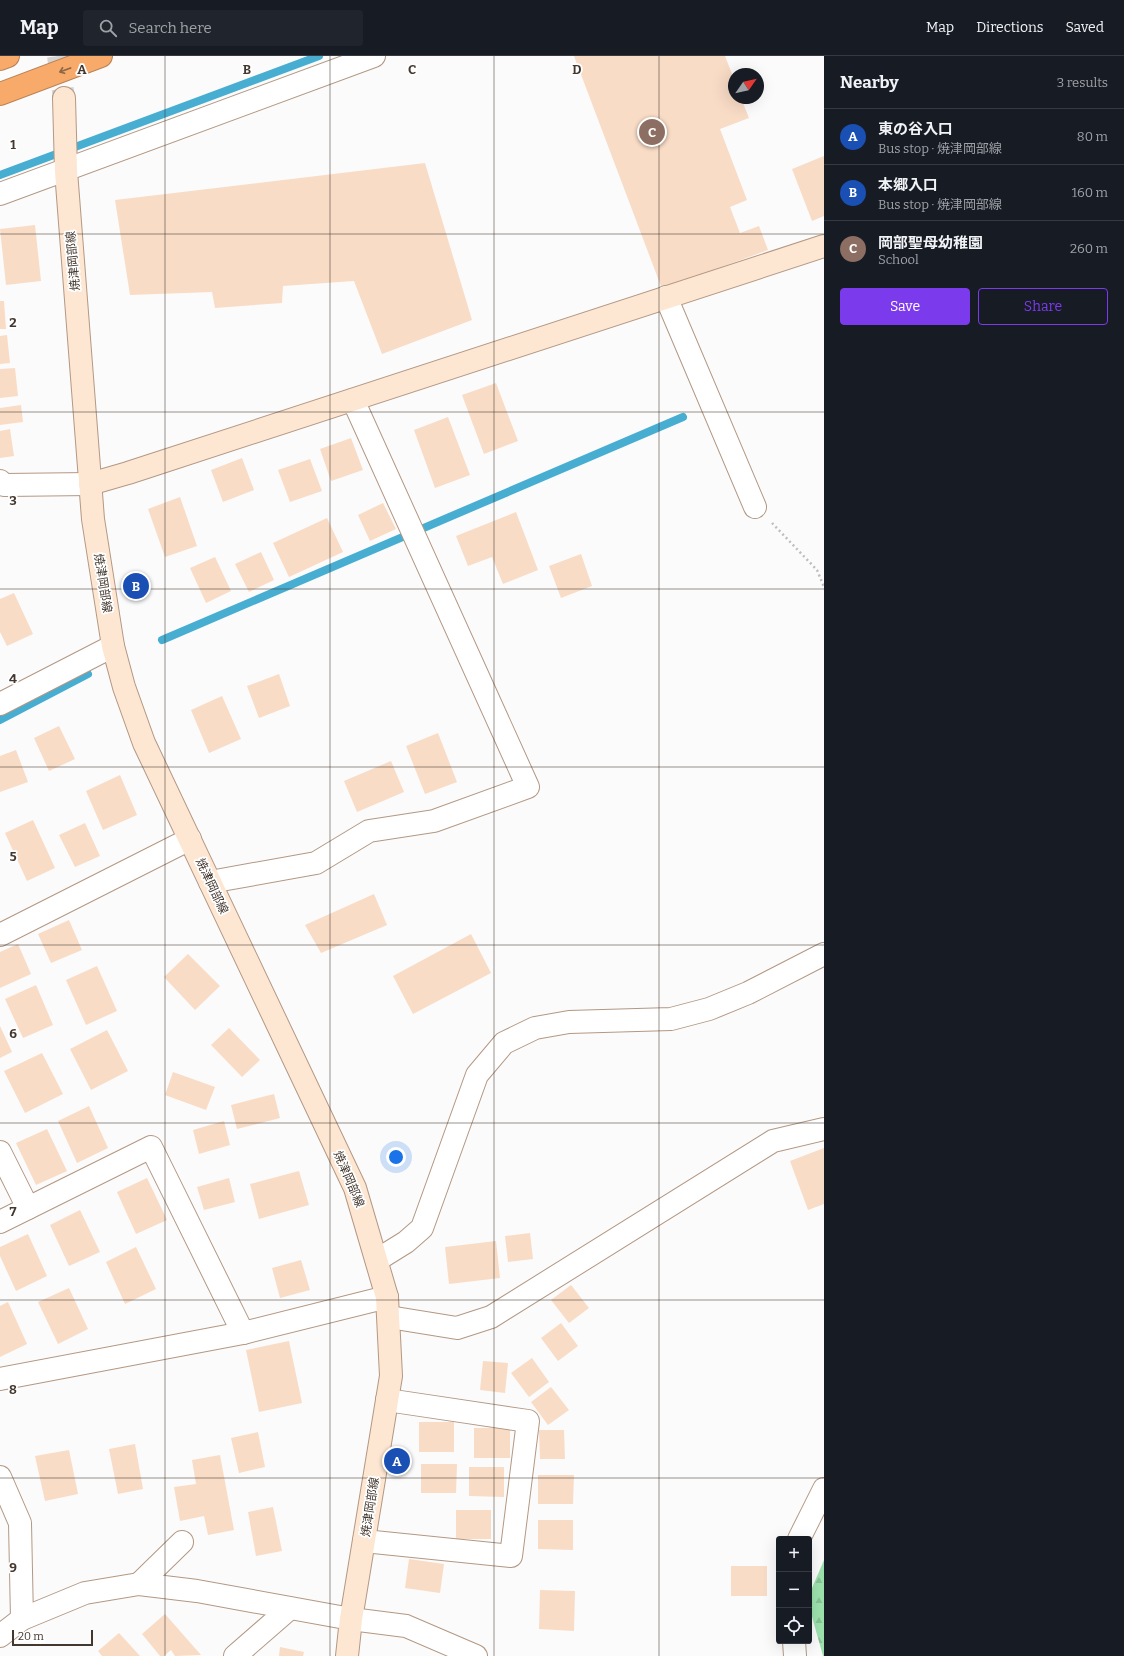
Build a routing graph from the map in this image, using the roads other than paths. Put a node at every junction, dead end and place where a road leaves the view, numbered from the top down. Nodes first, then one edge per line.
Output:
1 (8, 56) edge
2 (101, 56) edge
3 (374, 56) edge
4 (0, 59) edge
5 (0, 94) edge
6 (64, 98) tunnel mouth
7 (66, 171) junction
8 (0, 194) edge
9 (824, 246) edge
10 (666, 297) junction
11 (353, 400) junction
12 (0, 481) edge
13 (90, 484) junction
14 (755, 507) road end
15 (113, 646) junction
16 (0, 704) edge
17 (190, 839) junction
18 (210, 882) junction
19 (0, 935) edge
20 (824, 954) edge
21 (824, 1129) edge
22 (0, 1152) edge
23 (28, 1208) junction
24 (0, 1222) edge
25 (377, 1260) junction
26 (388, 1307) junction
27 (243, 1333) junction
28 (0, 1379) edge
29 (387, 1400) junction
30 (0, 1477) edge
31 (824, 1489) edge
32 (800, 1536) edge
33 (364, 1541) junction
34 (182, 1542) dead end
35 (139, 1584) junction
36 (289, 1609) junction
37 (22, 1619) junction
38 (351, 1619) junction
39 (0, 1636) edge
40 (794, 1644) edge
41 (235, 1656) edge
42 (347, 1656) edge
43 (476, 1656) edge
44 (795, 1656) edge

1 - 4 highway
2 -> 5 highway
3 - 7 street
6 - 7 main road, 焼津岡部線
7 - 8 street
7 - 13 main road, 焼津岡部線
9 - 10 main road
10 - 11 main road
10 - 14 street
11 - 13 main road
11 - 18 street
12 - 13 street
13 - 15 main road, 焼津岡部線
15 - 16 street
15 - 17 main road, 焼津岡部線
17 - 18 main road, 焼津岡部線
17 - 19 street
18 - 25 main road, 焼津岡部線
20 - 25 street
21 - 26 street
22 - 23 street
23 - 24 street
23 - 27 street
25 - 26 main road, 焼津岡部線
26 - 27 street
26 - 29 main road, 焼津岡部線
27 - 28 street
29 - 33 main road, 焼津岡部線
29 - 33 street
30 - 37 street
31 - 32 street
33 - 38 main road, 焼津岡部線
34 - 35 street
35 - 36 street
35 - 37 street
36 - 38 street
36 - 41 street
37 - 39 street
38 - 42 main road, 焼津岡部線
38 - 43 street
40 - 44 street

